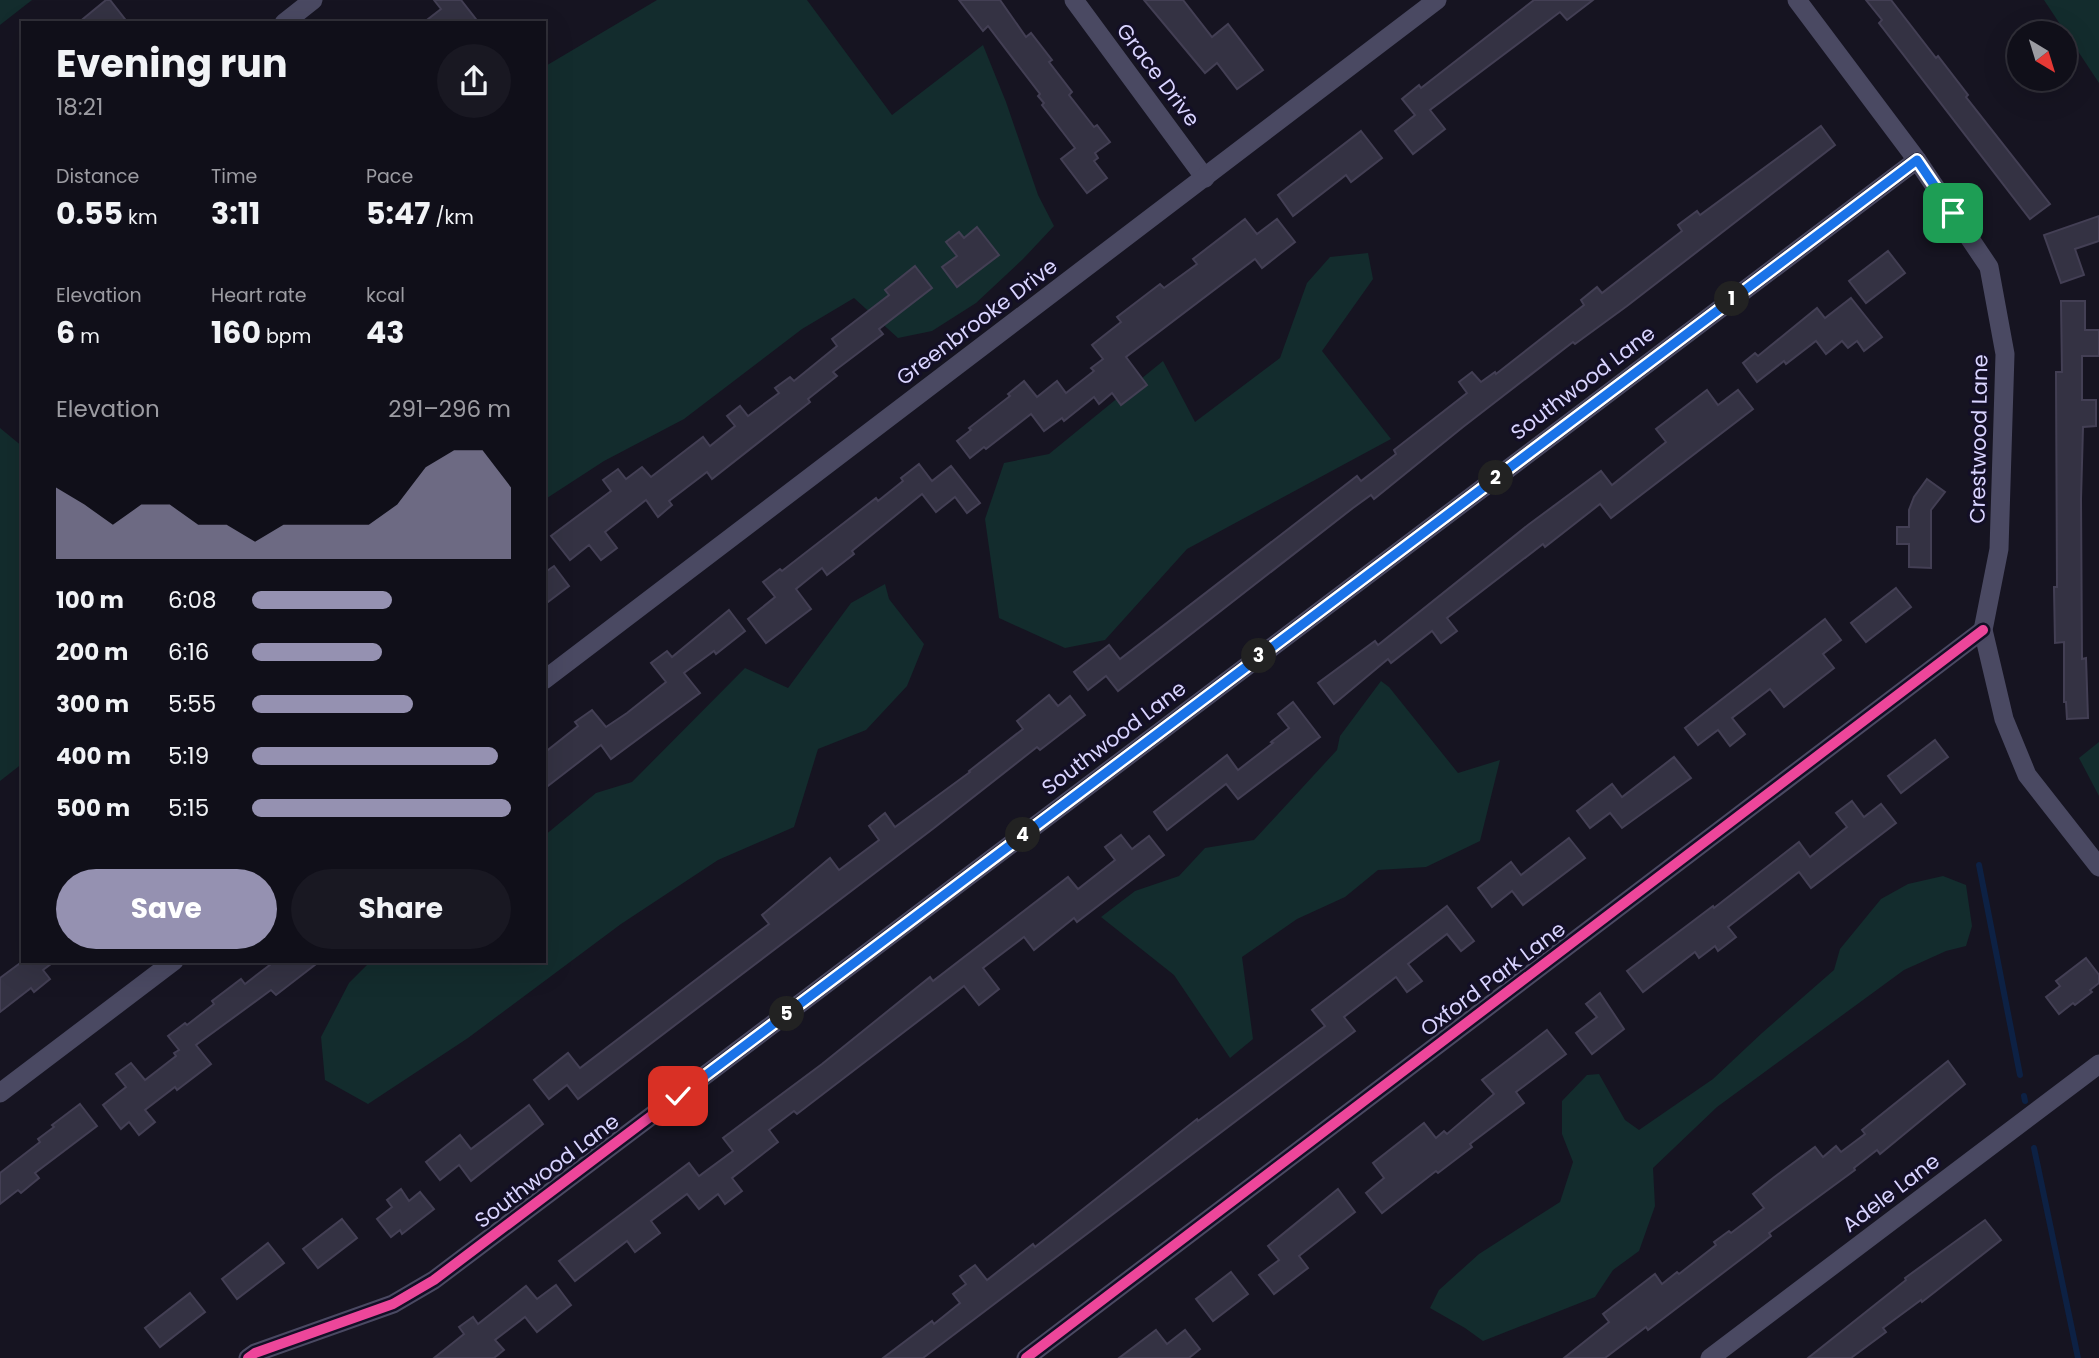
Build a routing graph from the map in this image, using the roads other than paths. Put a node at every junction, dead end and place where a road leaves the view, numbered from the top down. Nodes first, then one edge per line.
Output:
1 (313, 0) edge
2 (1073, 0) edge
3 (1437, 0) edge
4 (1797, 0) edge
5 (287, 21) edge
6 (1917, 160) junction
7 (1205, 177) junction
8 (1983, 631) junction
9 (546, 678) edge
10 (2099, 867) edge
11 (171, 963) edge
12 (2099, 1064) edge
13 (0, 1093) edge
14 (248, 1358) edge
15 (1026, 1358) edge
16 (1710, 1358) edge

1 - 5 street
2 - 7 street, Grace Drive
3 - 7 street, Greenbrooke Drive
4 - 6 street, Crestwood Lane
6 - 8 street, Crestwood Lane
6 - 14 street, Southwood Lane
7 - 9 street, Greenbrooke Drive
8 - 10 street, Crestwood Lane
8 - 15 street, Oxford Park Lane
11 - 13 street
12 - 16 street, Adele Lane

